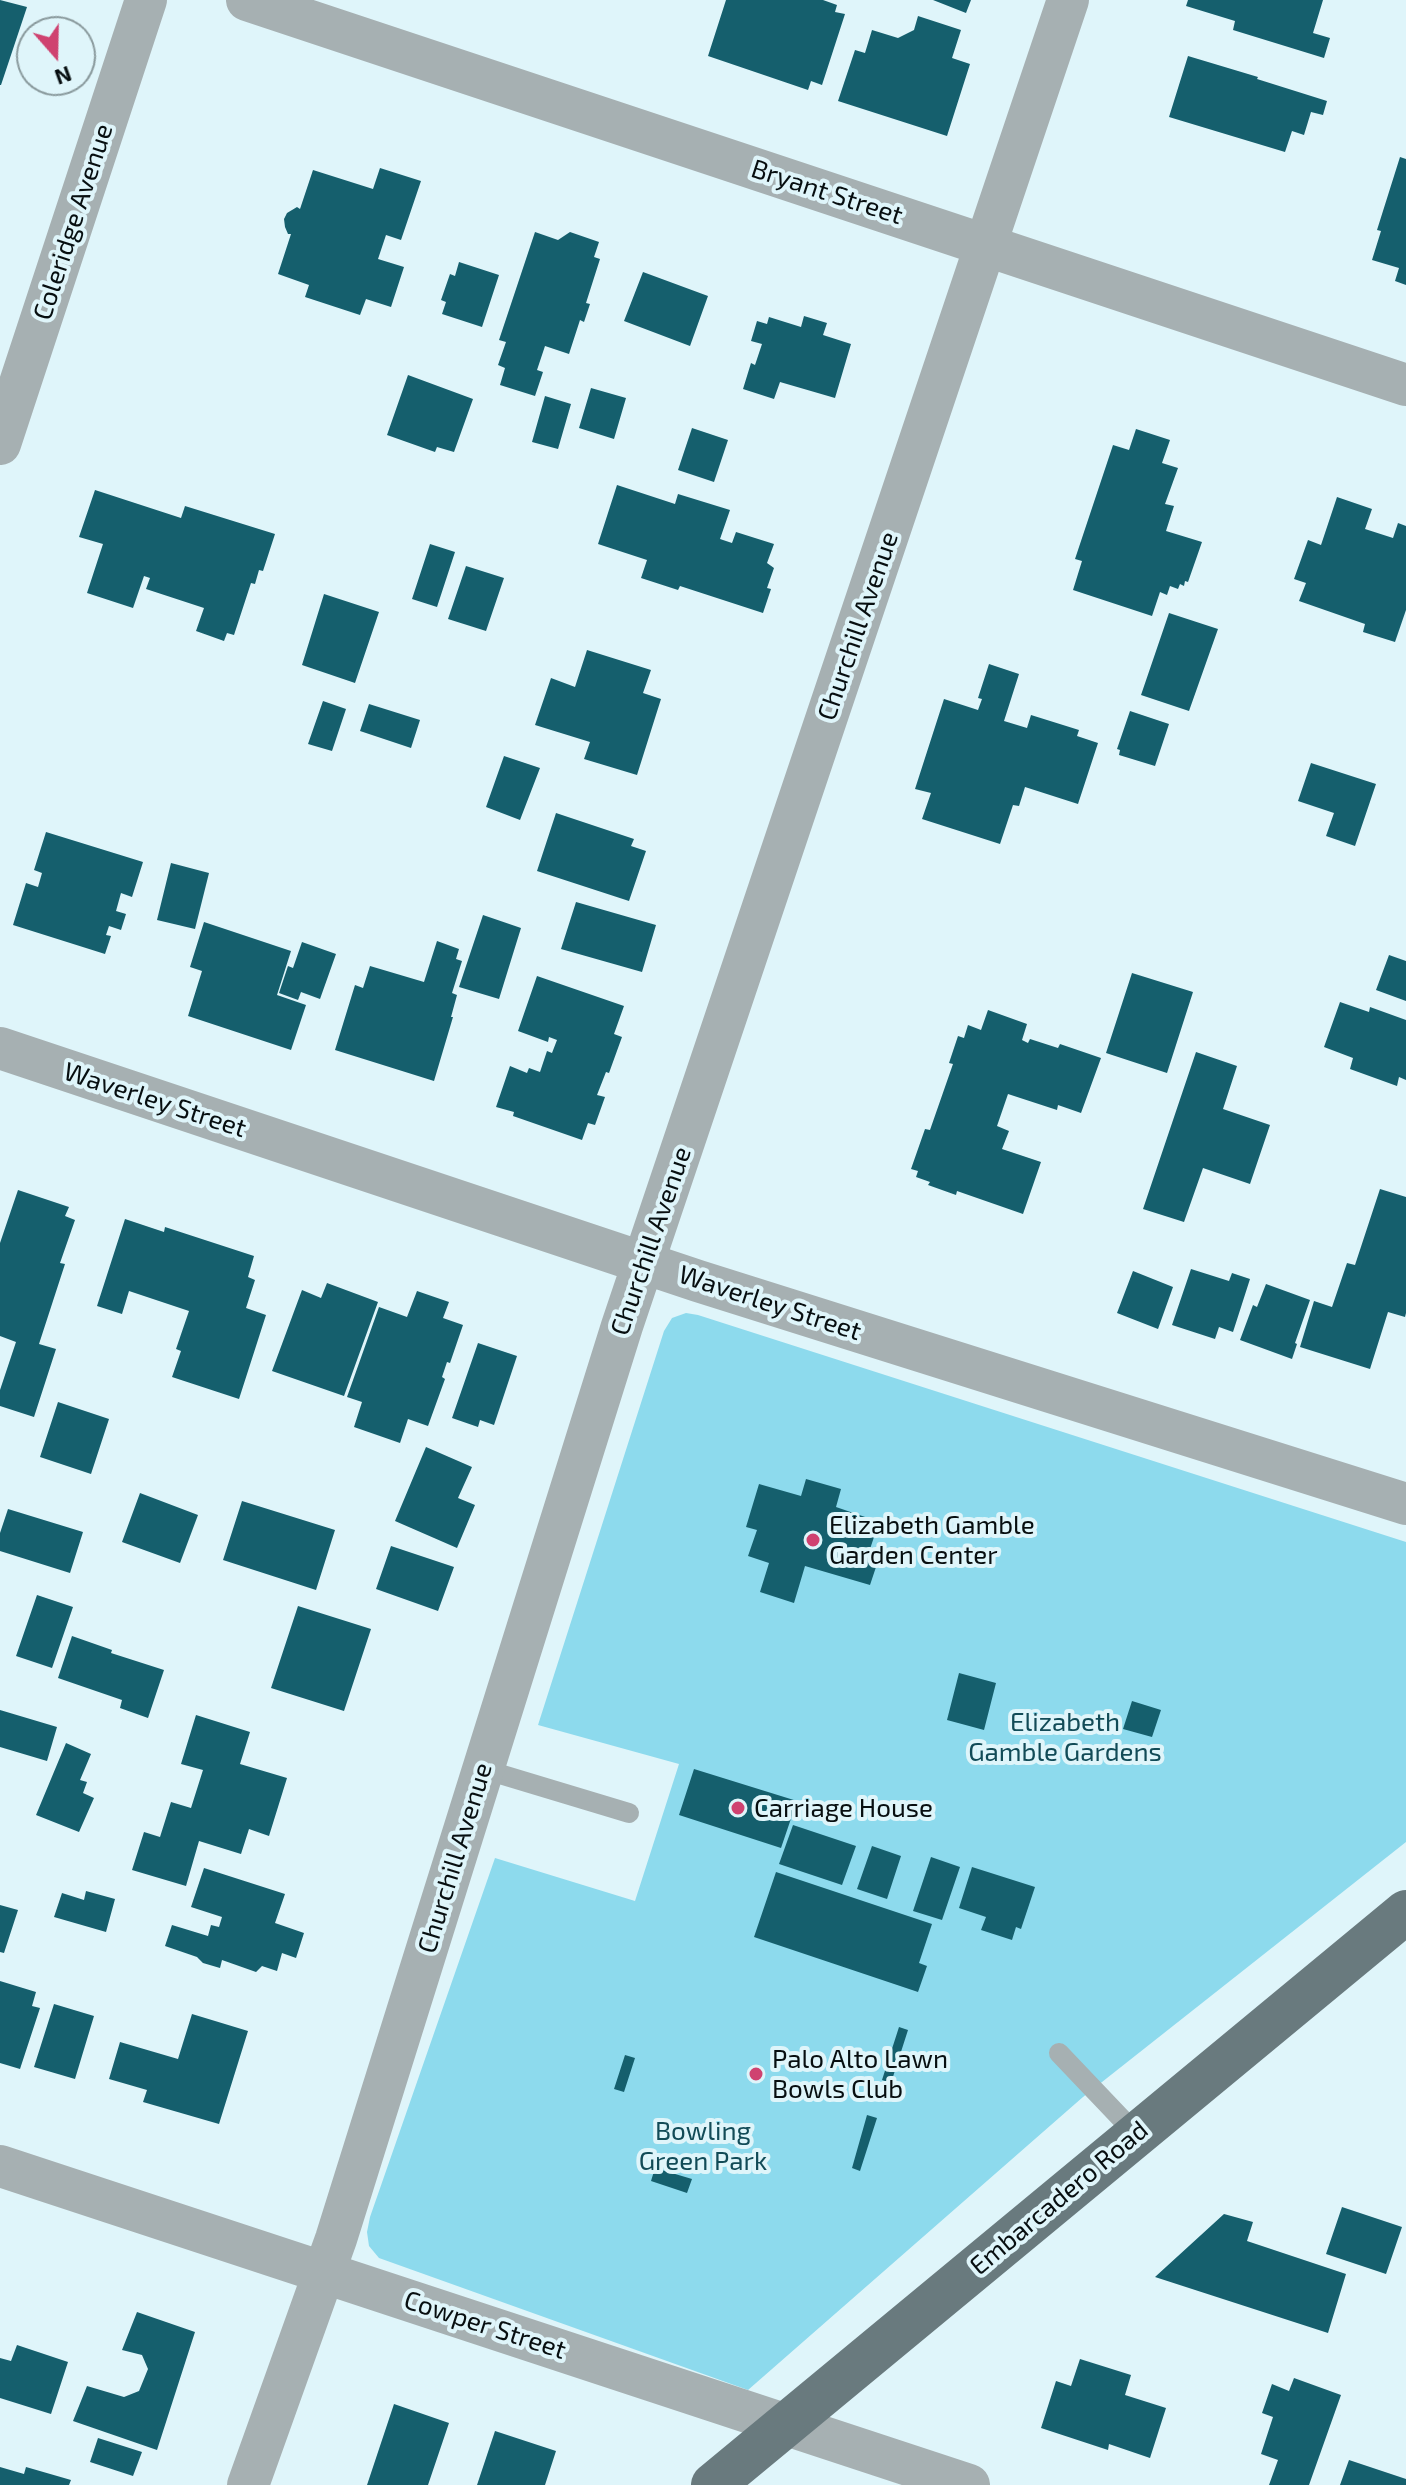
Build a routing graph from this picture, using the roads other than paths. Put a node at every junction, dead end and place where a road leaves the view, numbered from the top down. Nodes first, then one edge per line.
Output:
1 (146, 0) edge
2 (247, 0) edge
3 (1068, 0) edge
4 (986, 244) junction
5 (1406, 385) edge
6 (0, 444) edge
7 (0, 1048) edge
8 (643, 1263) junction
9 (1406, 1504) edge
10 (483, 1769) junction
11 (629, 1813) dead end
12 (1406, 1912) edge
13 (1059, 2053) dead end
14 (1137, 2135) junction
15 (0, 2166) edge
16 (324, 2273) junction
17 (787, 2424) junction
18 (248, 2485) edge
19 (713, 2485) edge
20 (969, 2485) edge

1 - 6 street, Coleridge Avenue
2 - 4 street, Bryant Street
3 - 4 street, Churchill Avenue
4 - 5 street, Bryant Street
4 - 8 street, Churchill Avenue
7 - 8 street, Waverley Street
8 - 9 street, Waverley Street
8 - 10 street, Churchill Avenue
10 - 11 lane
10 - 16 street, Churchill Avenue
12 - 14 main road, Embarcadero Road
13 - 14 lane
14 - 17 main road, Embarcadero Road
15 - 16 street, Cowper Street
16 - 17 street, Cowper Street
16 - 18 street, Churchill Avenue
17 - 19 main road, Embarcadero Road
17 - 20 street, Cowper Street

